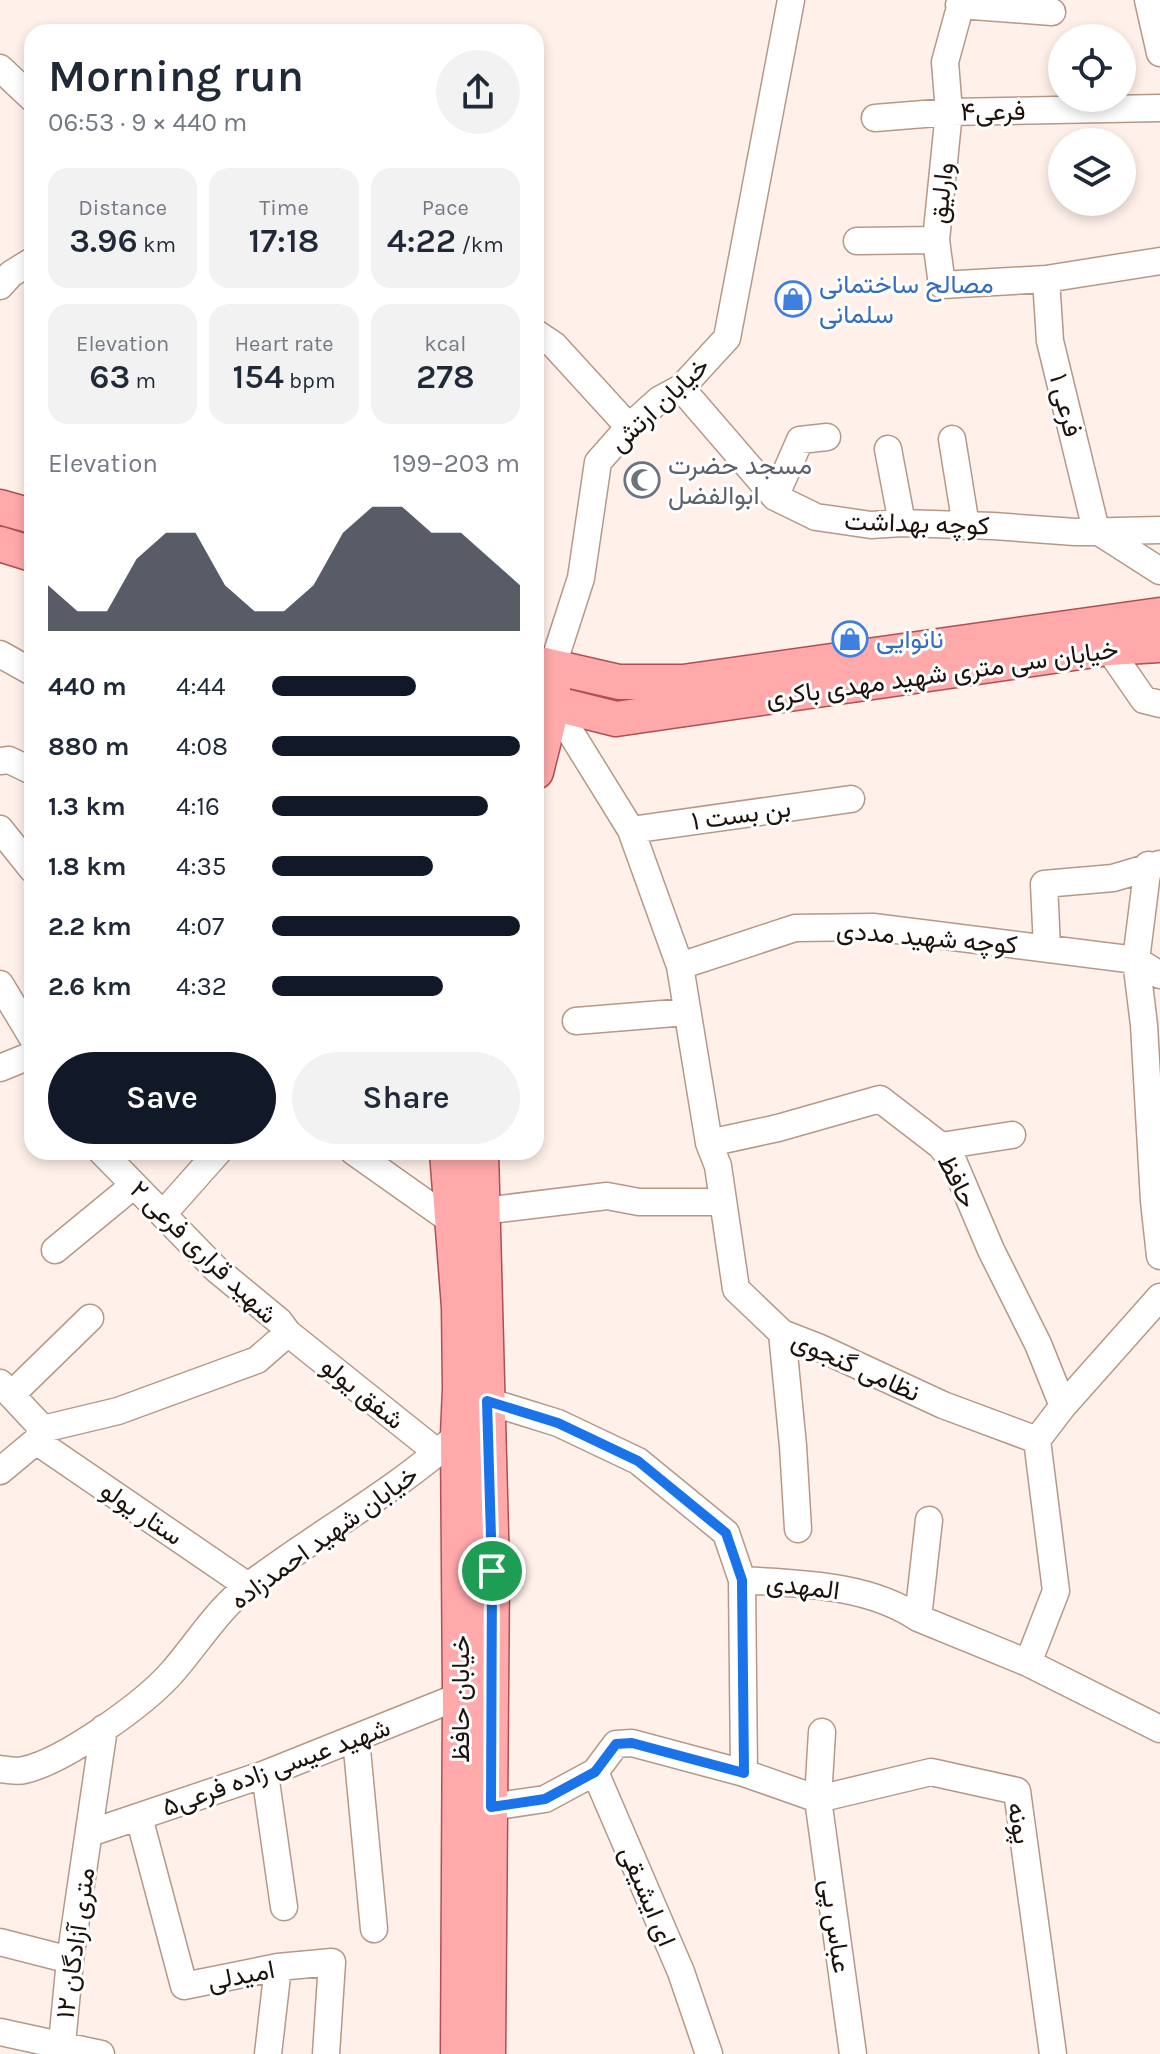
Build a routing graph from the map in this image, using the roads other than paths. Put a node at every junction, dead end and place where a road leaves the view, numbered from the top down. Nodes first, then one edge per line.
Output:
1 (791, 0) edge
2 (1148, 0) edge
3 (961, 2) edge
4 (1052, 12) dead end
5 (1160, 53) edge
6 (0, 68) edge
7 (24, 90) edge
8 (1160, 108) edge
9 (949, 112) junction
10 (875, 118) dead end
11 (936, 240) junction
12 (857, 241) dead end
13 (1160, 261) edge
14 (1046, 279) junction
15 (544, 338) edge
16 (681, 388) junction
17 (629, 427) junction
18 (827, 437) dead end
19 (952, 439) dead end
20 (888, 449) dead end
21 (775, 497) junction
22 (0, 507) edge
23 (24, 514) edge
24 (902, 523) junction
25 (966, 526) junction
26 (1096, 530) junction
27 (1160, 530) edge
28 (0, 544) edge
29 (24, 552) edge
30 (1160, 571) edge
31 (1160, 615) edge
32 (1160, 645) edge
33 (1108, 648) junction
34 (0, 654) edge
35 (24, 668) edge
36 (544, 680) edge
37 (544, 683) edge
38 (544, 683) edge
39 (544, 685) edge
40 (1160, 704) edge
41 (0, 761) edge
42 (24, 767) edge
43 (851, 799) dead end
44 (0, 829) edge
45 (631, 830) junction
46 (24, 859) edge
47 (1154, 864) edge
48 (1047, 948) junction
49 (1136, 960) junction
50 (680, 966) junction
51 (1160, 975) edge
52 (0, 984) edge
53 (687, 1012) junction
54 (576, 1021) dead end
55 (24, 1024) edge
56 (24, 1058) edge
57 (0, 1068) edge
58 (1012, 1135) dead end
59 (709, 1143) junction
60 (941, 1146) junction
61 (110, 1160) edge
62 (211, 1160) edge
63 (368, 1160) edge
64 (450, 1160) edge
65 (479, 1160) edge
66 (134, 1185) junction
67 (723, 1202) junction
68 (163, 1214) junction
69 (468, 1216) junction
70 (55, 1250) dead end
71 (1160, 1256) edge
72 (1160, 1297) edge
73 (90, 1318) dead end
74 (288, 1333) junction
75 (782, 1333) junction
76 (6, 1389) edge
77 (487, 1401) junction
78 (1063, 1406) junction
79 (39, 1435) junction
80 (1037, 1440) junction
81 (448, 1444) junction
82 (0, 1471) edge
83 (929, 1520) dead end
84 (798, 1529) dead end
85 (476, 1572) junction
86 (742, 1580) junction
87 (248, 1586) junction
88 (918, 1618) junction
89 (1028, 1663) junction
90 (460, 1696) junction
91 (104, 1728) junction
92 (1160, 1729) edge
93 (822, 1732) dead end
94 (356, 1739) junction
95 (0, 1769) edge
96 (595, 1772) junction
97 (744, 1773) junction
98 (265, 1774) junction
99 (818, 1799) junction
100 (491, 1807) junction
101 (139, 1817) junction
102 (90, 1833) junction
103 (284, 1907) dead end
104 (374, 1929) dead end
105 (0, 1942) edge
106 (70, 1960) junction
107 (278, 1967) junction
108 (0, 2032) edge
109 (61, 2051) edge
110 (101, 2054) edge
111 (268, 2054) edge
112 (326, 2054) edge
113 (458, 2054) edge
114 (488, 2054) edge
115 (709, 2054) edge
116 (853, 2054) edge
117 (1053, 2054) edge

1 - 16 street, خیابان ارتش
2 - 5 street
3 - 4 street
3 - 9 street, وارلیق
6 - 7 street
8 - 9 street, فرعی۴
9 - 10 street, فرعی۴
9 - 11 street, وارلیق
11 - 12 street
11 - 14 street, وارلیق
13 - 14 street
14 - 26 street, فرعی ۱
15 - 17 street
16 - 17 street, خیابان ارتش
16 - 21 street, کوچه بهداشت
17 - 36 street, خیابان ارتش
18 - 21 street
19 - 25 street
20 - 24 street
21 - 24 street, کوچه بهداشت
22 - 23 main road
24 - 25 street, کوچه بهداشت
25 - 26 street, کوچه بهداشت
26 - 27 street, کوچه بهداشت
26 - 30 street
28 - 29 main road
31 - 37 main road, خیابان سی متری شهید مهدی باکری
32 - 33 main road, خیابان سی متری شهید مهدی باکری
33 - 38 main road, خیابان سی متری شهید مهدی باکری
33 - 40 street
34 - 35 street
39 - 45 street
41 - 42 street
43 - 45 street, بن بست ۱
44 - 46 street
45 - 50 street
47 - 48 street
47 - 49 street
48 - 49 street, کوچه شهید مددی
48 - 50 street, کوچه شهید مددی
49 - 51 street
49 - 71 street
50 - 53 street, نظامی گنجوی
52 - 55 street
53 - 54 street
53 - 59 street, نظامی گنجوی
56 - 57 street
58 - 60 street
59 - 60 street, حافظ
59 - 67 street, نظامی گنجوی
60 - 78 street, حافظ
61 - 66 street, شهید قراری فرعی ۲
62 - 68 street
63 - 69 street
64 - 69 main road, خیابان حافظ
65 - 69 main road, خیابان حافظ
66 - 68 street, شهید قراری فرعی ۲
66 - 70 street
67 - 69 street
67 - 75 street, نظامی گنجوی
68 - 74 street, شهید قراری فرعی ۲
69 - 77 main road, خیابان حافظ
69 - 81 main road, خیابان حافظ
72 - 78 street
73 - 76 street
74 - 79 street, شهید قراری فرعی ۲
74 - 81 street, شفق یولو
75 - 80 street, نظامی گنجوی
75 - 84 street
76 - 79 street, ستار یولو
77 - 85 main road, خیابان حافظ
77 - 86 street, المهدی
78 - 80 street
79 - 82 street
79 - 87 street, ستار یولو
80 - 89 street
81 - 85 main road, خیابان حافظ
81 - 87 street, خیابان شهید احمدزاده
83 - 88 street
85 - 90 main road, خیابان حافظ
85 - 100 main road, خیابان حافظ
86 - 88 street, المهدی
86 - 97 street
87 - 91 street, خیابان شهید احمدزاده
88 - 89 street, المهدی
89 - 92 street, المهدی
90 - 94 street, شهید عیسی زاده فرعی۵
90 - 113 main road, خیابان حافظ
91 - 95 street, خیابان شهید احمدزاده
91 - 102 street, ۱۲ متری آزادگان
93 - 99 street, عباس پی
94 - 98 street, شهید عیسی زاده فرعی۵
94 - 104 street
96 - 97 street
96 - 100 street
96 - 115 street, ای ایشیقی
97 - 99 street
98 - 101 street, شهید عیسی زاده فرعی۵
98 - 103 street
99 - 116 street, عباس پی
99 - 117 street, پونه
100 - 114 main road, خیابان حافظ
101 - 102 street, شهید عیسی زاده فرعی۵
101 - 107 street, امیدلی
102 - 106 street, ۱۲ متری آزادگان
105 - 106 street
106 - 109 street, ۱۲ متری آزادگان
107 - 111 street
107 - 112 street, امیدلی
108 - 109 street
109 - 110 street

